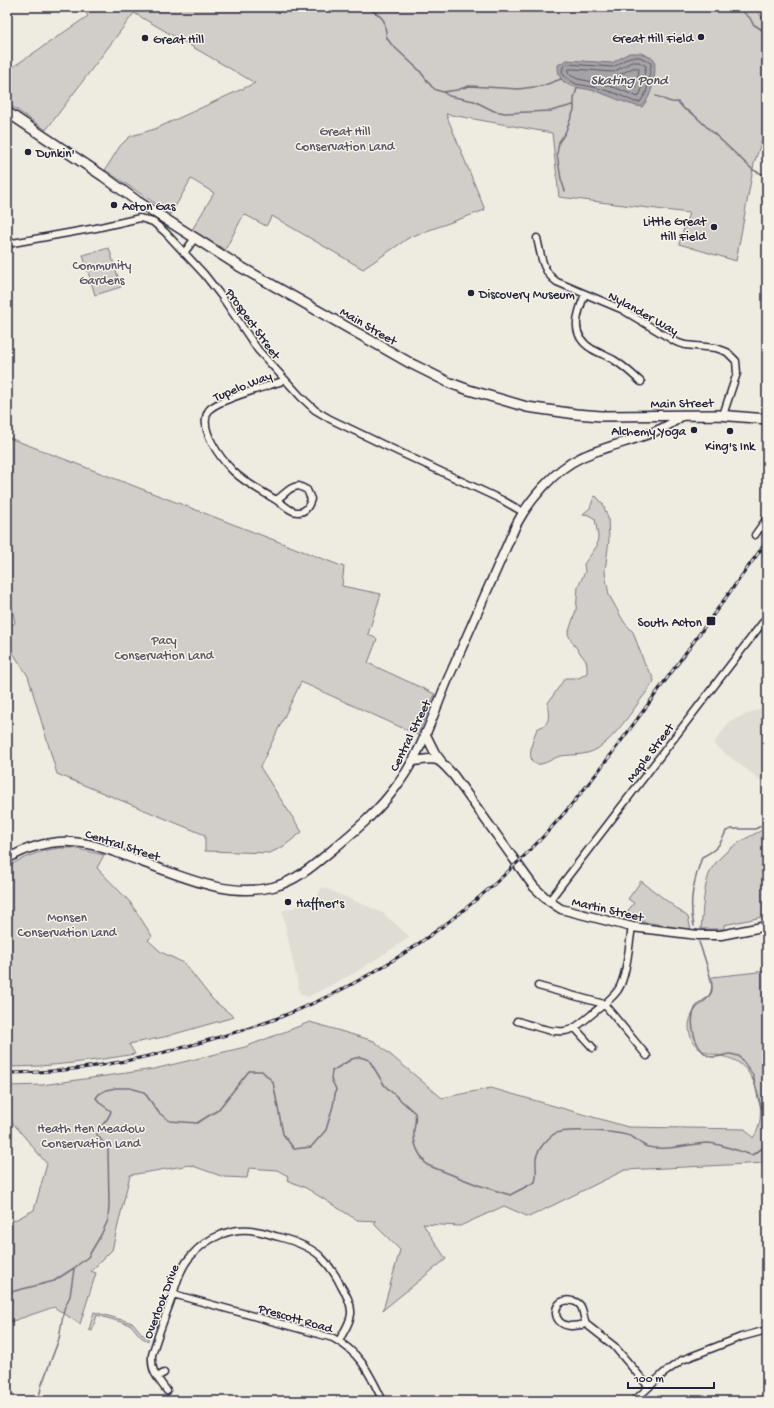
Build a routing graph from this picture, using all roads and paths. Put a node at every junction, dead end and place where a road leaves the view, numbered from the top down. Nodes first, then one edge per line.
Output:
1 (7, 112) edge
2 (149, 209) junction
3 (143, 219) junction
4 (195, 238) junction
5 (537, 238) dead end
6 (7, 244) edge
7 (184, 253) junction
8 (585, 294) junction
9 (283, 378) junction
10 (641, 382) dead end
11 (683, 415) junction
12 (723, 415) junction
13 (767, 419) edge
14 (276, 500) junction
15 (523, 512) junction
16 (767, 518) edge
17 (755, 535) dead end
18 (767, 617) edge
19 (425, 733) junction
20 (413, 761) junction
21 (441, 762) junction
22 (7, 859) edge
23 (549, 901) junction
24 (767, 926) edge
25 (632, 927) junction
26 (538, 986) dead end
27 (604, 1004) junction
28 (517, 1021) dead end
29 (575, 1028) junction
30 (593, 1048) dead end
31 (648, 1056) dead end
32 (173, 1294) junction
33 (586, 1324) junction
34 (767, 1330) edge
35 (339, 1341) junction
36 (164, 1373) dead end
37 (157, 1377) junction
38 (649, 1387) junction
39 (167, 1390) dead end
40 (383, 1401) edge
41 (634, 1401) edge

1 - 2 main road, Main Street
2 - 3 street
2 - 4 main road, Main Street
3 - 6 street
3 - 7 street, Prospect Street
4 - 7 street
4 - 11 main road, Main Street
5 - 8 street, Nylander Way
7 - 9 street, Prospect Street
8 - 10 street
8 - 12 street, Nylander Way
9 - 14 street, Tupelo Way
9 - 15 street, Prospect Street
11 - 12 main road, Main Street
11 - 15 street, Central Street
12 - 13 main road, Main Street
14 - 14 street, Tupelo Way
15 - 19 street, Central Street
16 - 17 street
18 - 23 street, Maple Street
19 - 20 street, Central Street
19 - 21 street, Martin Street
20 - 21 street
20 - 22 street, Central Street
21 - 23 street, Martin Street
23 - 25 street, Martin Street
24 - 25 street, Martin Street
25 - 27 street
26 - 27 street
27 - 29 street
27 - 31 street
28 - 29 street
29 - 30 street
32 - 35 street, Prescott Road
32 - 35 street, Overlook Drive
32 - 37 street, Overlook Drive
33 - 33 street
33 - 38 street
34 - 38 street
35 - 40 street, Prescott Road
36 - 37 street
37 - 39 street, Overlook Drive
38 - 41 street

